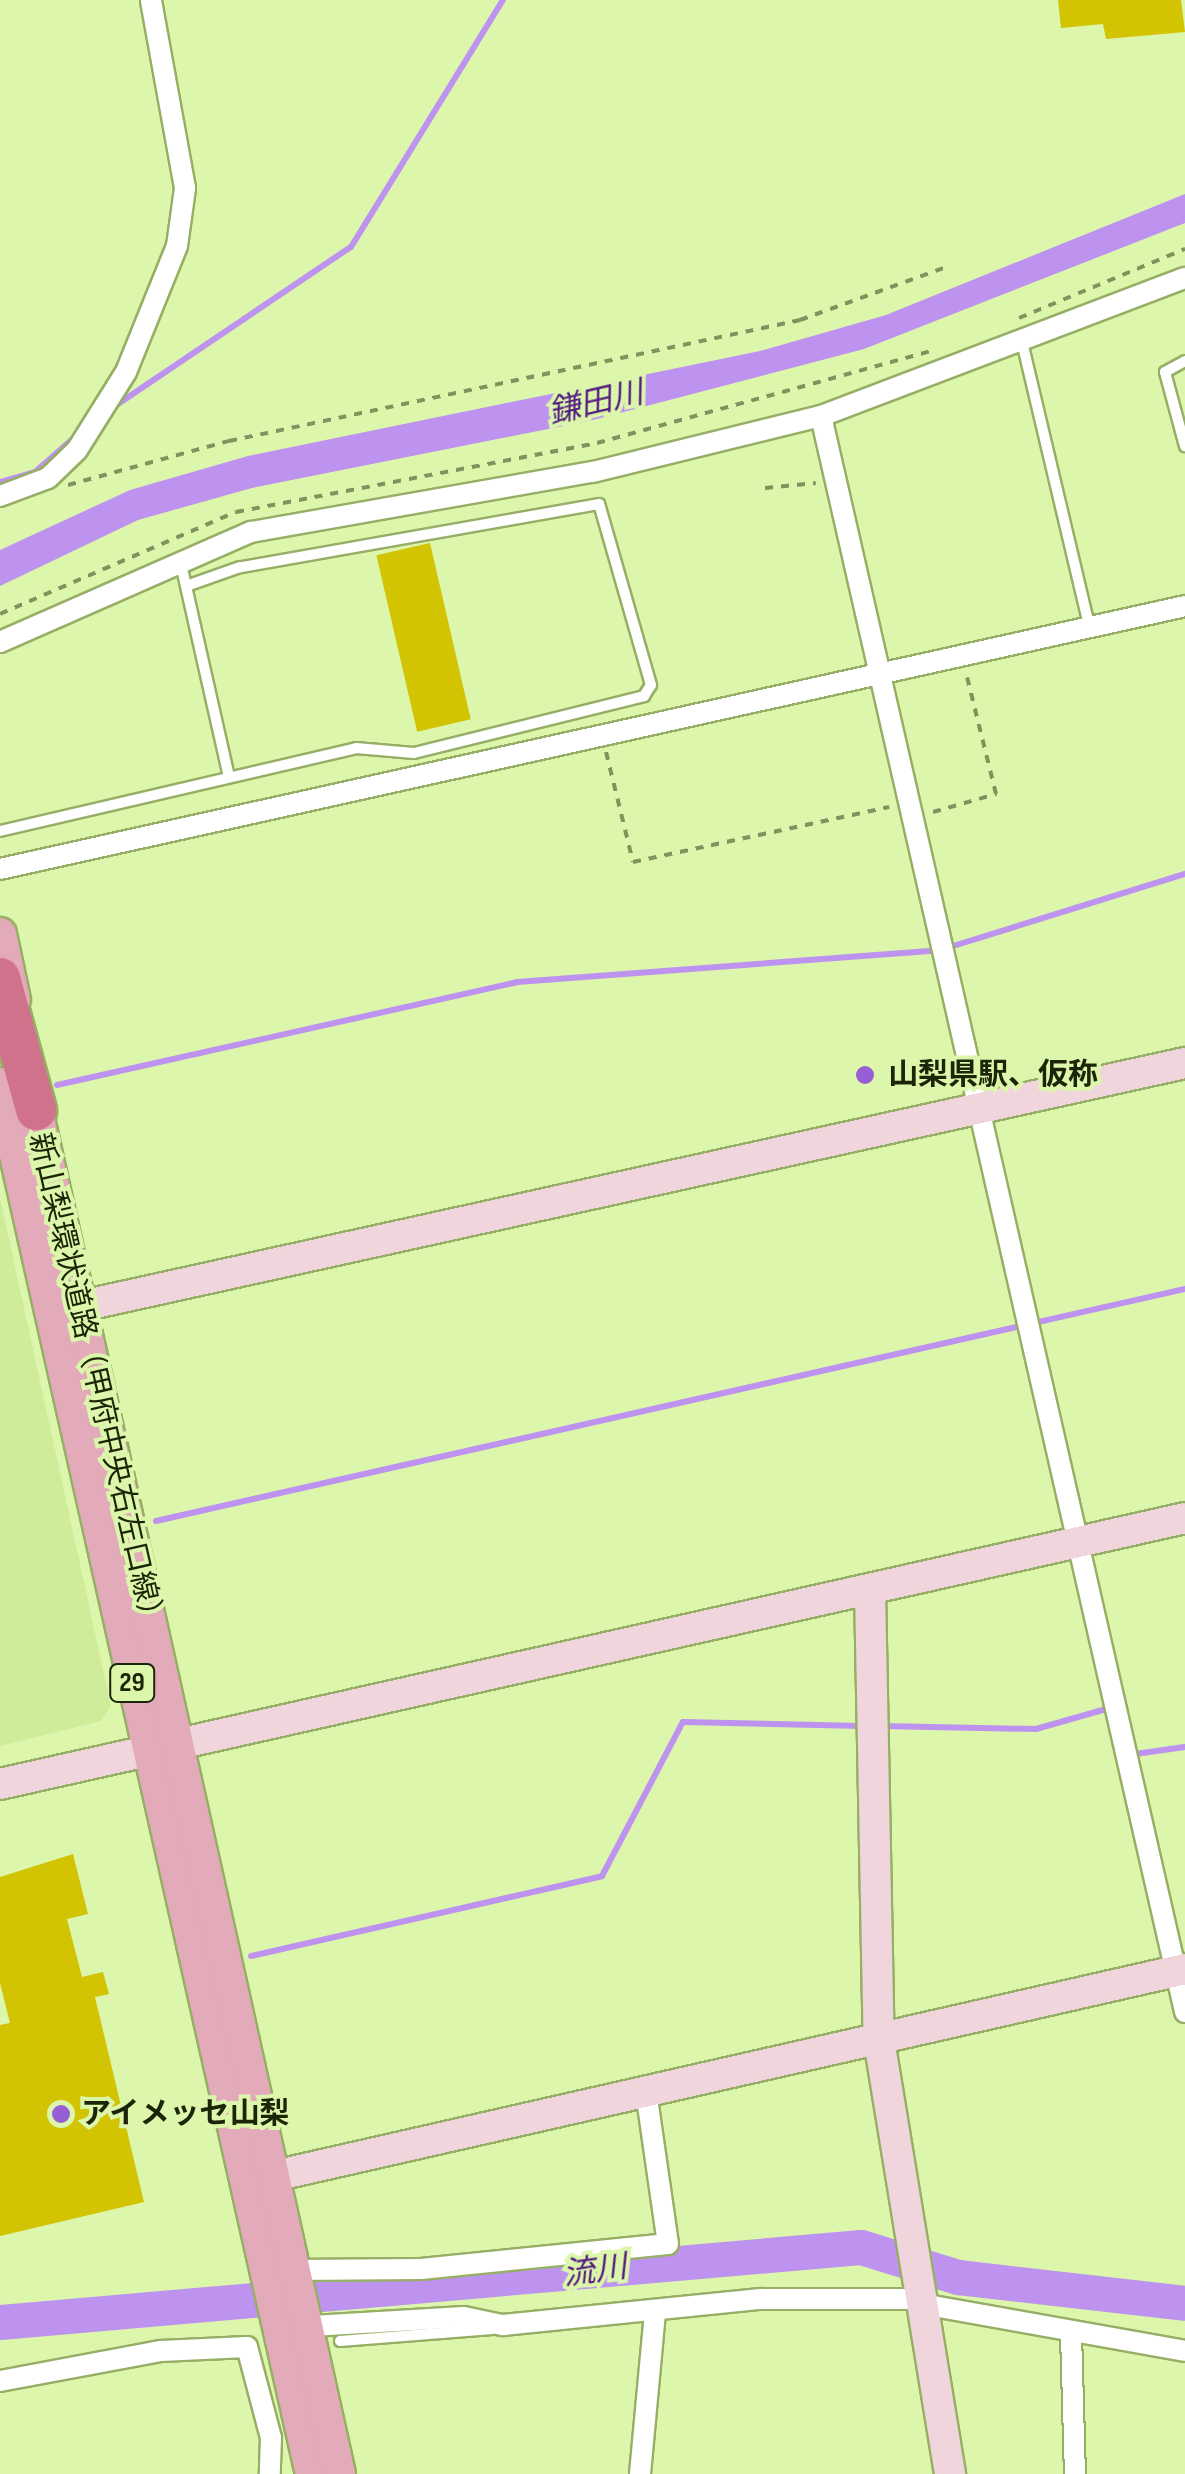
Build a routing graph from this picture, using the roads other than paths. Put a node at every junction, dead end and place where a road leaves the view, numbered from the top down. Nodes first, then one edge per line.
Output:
1 (151, 0) edge
2 (1185, 278) edge
3 (1023, 346) junction
4 (1185, 362) edge
5 (821, 416) junction
6 (1185, 446) edge
7 (0, 496) edge
8 (180, 558) junction
9 (186, 586) junction
10 (1185, 606) edge
11 (1089, 626) junction
12 (0, 642) edge
13 (879, 672) junction
14 (400, 756) junction
15 (229, 777) junction
16 (407, 779) junction
17 (0, 831) edge
18 (0, 869) edge
19 (0, 934) edge
20 (0, 978) edge
21 (1185, 1063) edge
22 (0, 1084) edge
23 (976, 1109) junction
24 (36, 1110) junction
25 (77, 1307) junction
26 (1185, 1518) edge
27 (1072, 1544) junction
28 (870, 1589) junction
29 (162, 1747) junction
30 (0, 1784) edge
31 (1180, 1970) edge
32 (1185, 2012) edge
33 (879, 2040) junction
34 (646, 2092) junction
35 (258, 2180) junction
36 (286, 2278) junction
37 (921, 2300) junction
38 (656, 2311) junction
39 (503, 2325) junction
40 (279, 2330) junction
41 (1071, 2333) junction
42 (340, 2341) dead end
43 (1185, 2352) edge
44 (0, 2381) edge
45 (270, 2474) edge
46 (312, 2474) edge
47 (339, 2474) edge
48 (640, 2474) edge
49 (950, 2474) edge
50 (1075, 2474) edge

1 - 7 street
2 - 3 street
3 - 5 street
3 - 11 lane
4 - 6 lane
5 - 8 street
5 - 13 street
8 - 9 lane
8 - 12 street
9 - 14 lane
9 - 15 lane
10 - 11 street
11 - 13 street
13 - 16 street
13 - 23 street
14 - 15 lane
14 - 16 lane
15 - 17 lane
16 - 18 street
19 - 24 main road, 新山梨環状道路（甲府中央右左口線）
20 - 24 highway
21 - 23 street
22 - 29 main road, 新山梨環状道路（甲府中央右左口線） / 29
23 - 25 street
23 - 27 street
24 - 25 main road, 新山梨環状道路（甲府中央右左口線） / 29
25 - 29 main road, 新山梨環状道路（甲府中央右左口線） / 29
26 - 27 street
27 - 28 street
27 - 31 street
28 - 29 street
28 - 33 street
29 - 30 street
29 - 35 main road, 新山梨環状道路（甲府中央右左口線） / 29
31 - 32 street
31 - 33 street
33 - 34 street
33 - 37 street
34 - 35 street
34 - 36 street
35 - 36 main road, 新山梨環状道路（甲府中央右左口線） / 29
36 - 40 main road, 新山梨環状道路（甲府中央右左口線） / 29
37 - 38 street
37 - 41 street
37 - 49 street
38 - 39 street
38 - 48 street
39 - 40 street
39 - 42 lane
40 - 44 street
40 - 45 street
40 - 46 main road, 新山梨環状道路（甲府中央右左口線） / 29
40 - 47 main road, 新山梨環状道路（甲府中央右左口線） / 29
41 - 43 street
41 - 50 street

